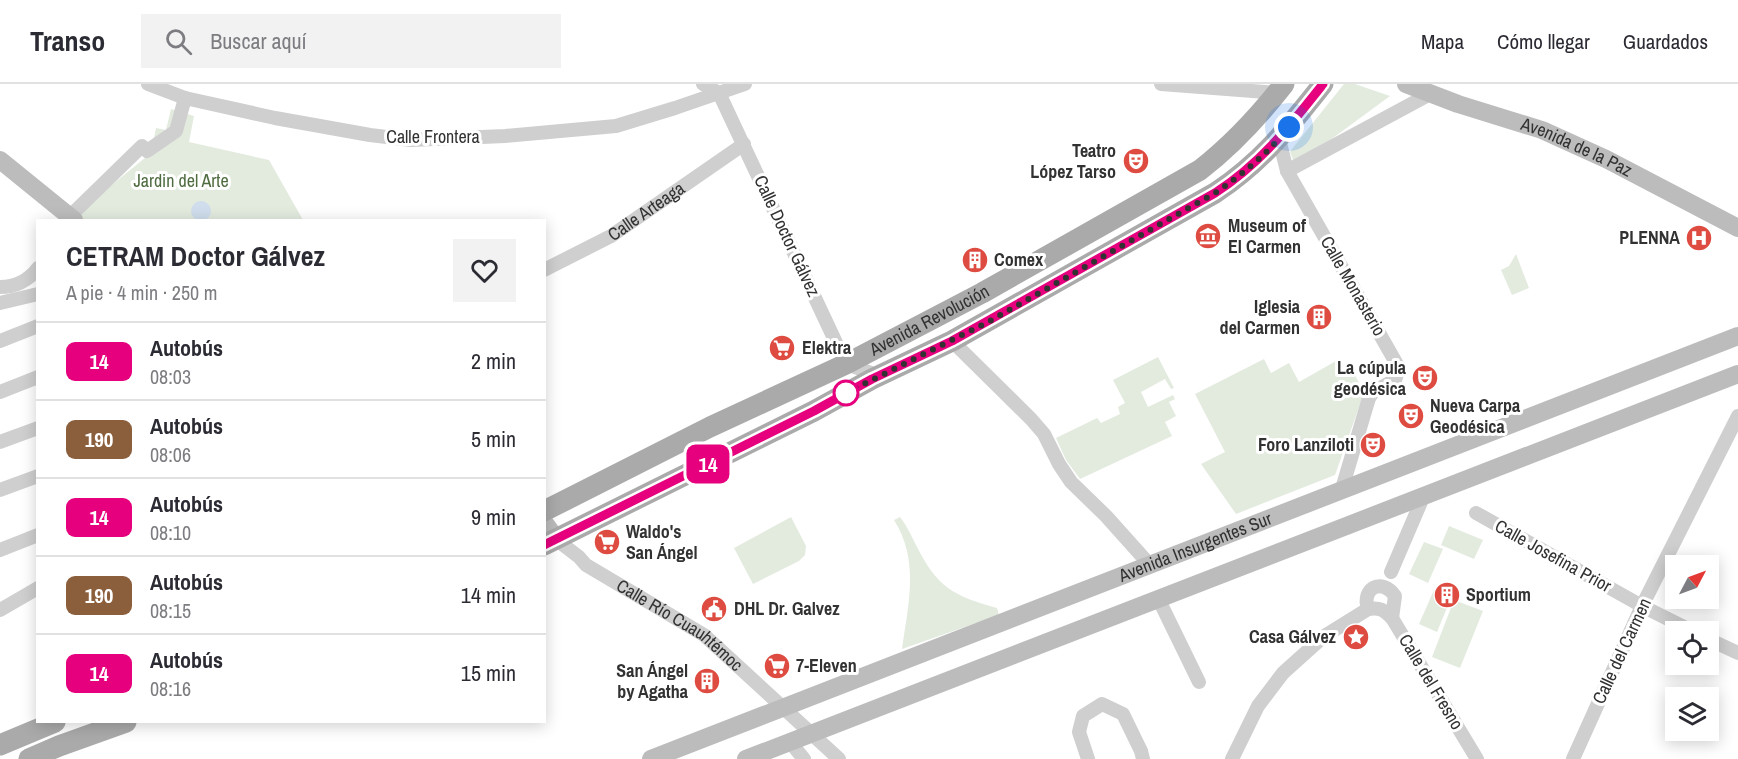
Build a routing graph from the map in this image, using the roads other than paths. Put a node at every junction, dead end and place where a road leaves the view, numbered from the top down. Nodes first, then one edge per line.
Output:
1 (147, 84) edge
2 (703, 84) edge
3 (745, 84) edge
4 (1161, 84) edge
5 (1323, 84) edge
6 (1406, 84) edge
7 (1281, 88) edge
8 (719, 93) junction
9 (1430, 94) junction
10 (184, 98) junction
11 (1280, 139) junction
12 (744, 144) junction
13 (0, 160) edge
14 (1287, 171) junction
15 (70, 219) edge
16 (1738, 228) edge
17 (546, 269) edge
18 (36, 270) edge
19 (0, 287) edge
20 (36, 294) edge
21 (0, 303) edge
22 (36, 327) edge
23 (1738, 336) edge
24 (0, 341) edge
25 (952, 341) junction
26 (846, 364) junction
27 (1738, 374) edge
28 (880, 376) junction
29 (36, 378) edge
30 (0, 392) edge
31 (1738, 416) edge
32 (36, 429) edge
33 (0, 442) edge
34 (36, 477) edge
35 (0, 490) edge
36 (1341, 492) junction
37 (1424, 495) junction
38 (546, 510) edge
39 (1476, 513) dead end
40 (546, 528) edge
41 (36, 536) edge
42 (551, 543) edge
43 (0, 549) edge
44 (1149, 564) junction
45 (1391, 572) dead end
46 (36, 589) edge
47 (1158, 598) junction
48 (1642, 606) junction
49 (0, 610) edge
50 (1672, 621) edge
51 (1719, 644) edge
52 (1738, 653) edge
53 (1199, 682) dead end
54 (784, 707) junction
55 (54, 723) edge
56 (123, 723) edge
57 (813, 734) junction
58 (790, 742) junction
59 (0, 745) edge
60 (29, 759) edge
61 (651, 759) edge
62 (746, 759) edge
63 (804, 759) edge
64 (839, 759) edge
65 (1088, 759) edge
66 (1143, 759) edge
67 (1232, 759) edge
68 (1477, 759) edge
69 (1573, 759) edge

1 - 10 street, Calle Frontera
2 - 8 street
3 - 8 street, Calle Frontera
4 - 7 street
5 - 11 main road, Avenida Revolución
6 - 9 main road, Avenida de la Paz
7 - 26 main road, Avenida Revolución
8 - 10 street, Calle Frontera
8 - 12 street, Calle Doctor Gálvez
9 - 14 street
9 - 16 main road, Avenida de la Paz
10 - 15 street
11 - 14 street, Calle Monasterio
11 - 25 main road, Avenida Revolución
12 - 17 street, Calle Arteaga
12 - 26 street, Calle Doctor Gálvez
13 - 15 main road
14 - 36 street, Calle Monasterio
18 - 19 street
20 - 21 street
22 - 24 street
23 - 36 main road, Avenida Insurgentes Sur
25 - 28 main road, Avenida Revolución
25 - 44 street
26 - 28 street
26 - 38 main road, Avenida Revolución
27 - 37 main road, Avenida Insurgentes Sur
28 - 42 main road, Avenida Revolución
29 - 30 street
31 - 48 street, Calle del Carmen
32 - 33 street
34 - 35 street
36 - 44 main road, Avenida Insurgentes Sur
37 - 45 street
37 - 47 main road, Avenida Insurgentes Sur
39 - 48 street, Calle Josefina Prior
40 - 42 main road, Calle Río Cuauhtémoc
41 - 43 street
42 - 54 street, Calle Río Cuauhtémoc
44 - 54 main road, Avenida Insurgentes Sur
46 - 49 street
47 - 53 street
47 - 57 main road, Avenida Insurgentes Sur
48 - 50 street, Calle Josefina Prior
48 - 69 street, Calle del Carmen
51 - 52 street
54 - 57 street, Calle Río Cuauhtémoc
54 - 61 main road, Avenida Insurgentes Sur
55 - 59 main road
56 - 60 main road
57 - 58 main road, Avenida Insurgentes Sur
57 - 64 street, Calle Río Cuauhtémoc
58 - 62 main road, Avenida Insurgentes Sur
58 - 63 street
65 - 66 street
67 - 68 street, Calle del Fresno

